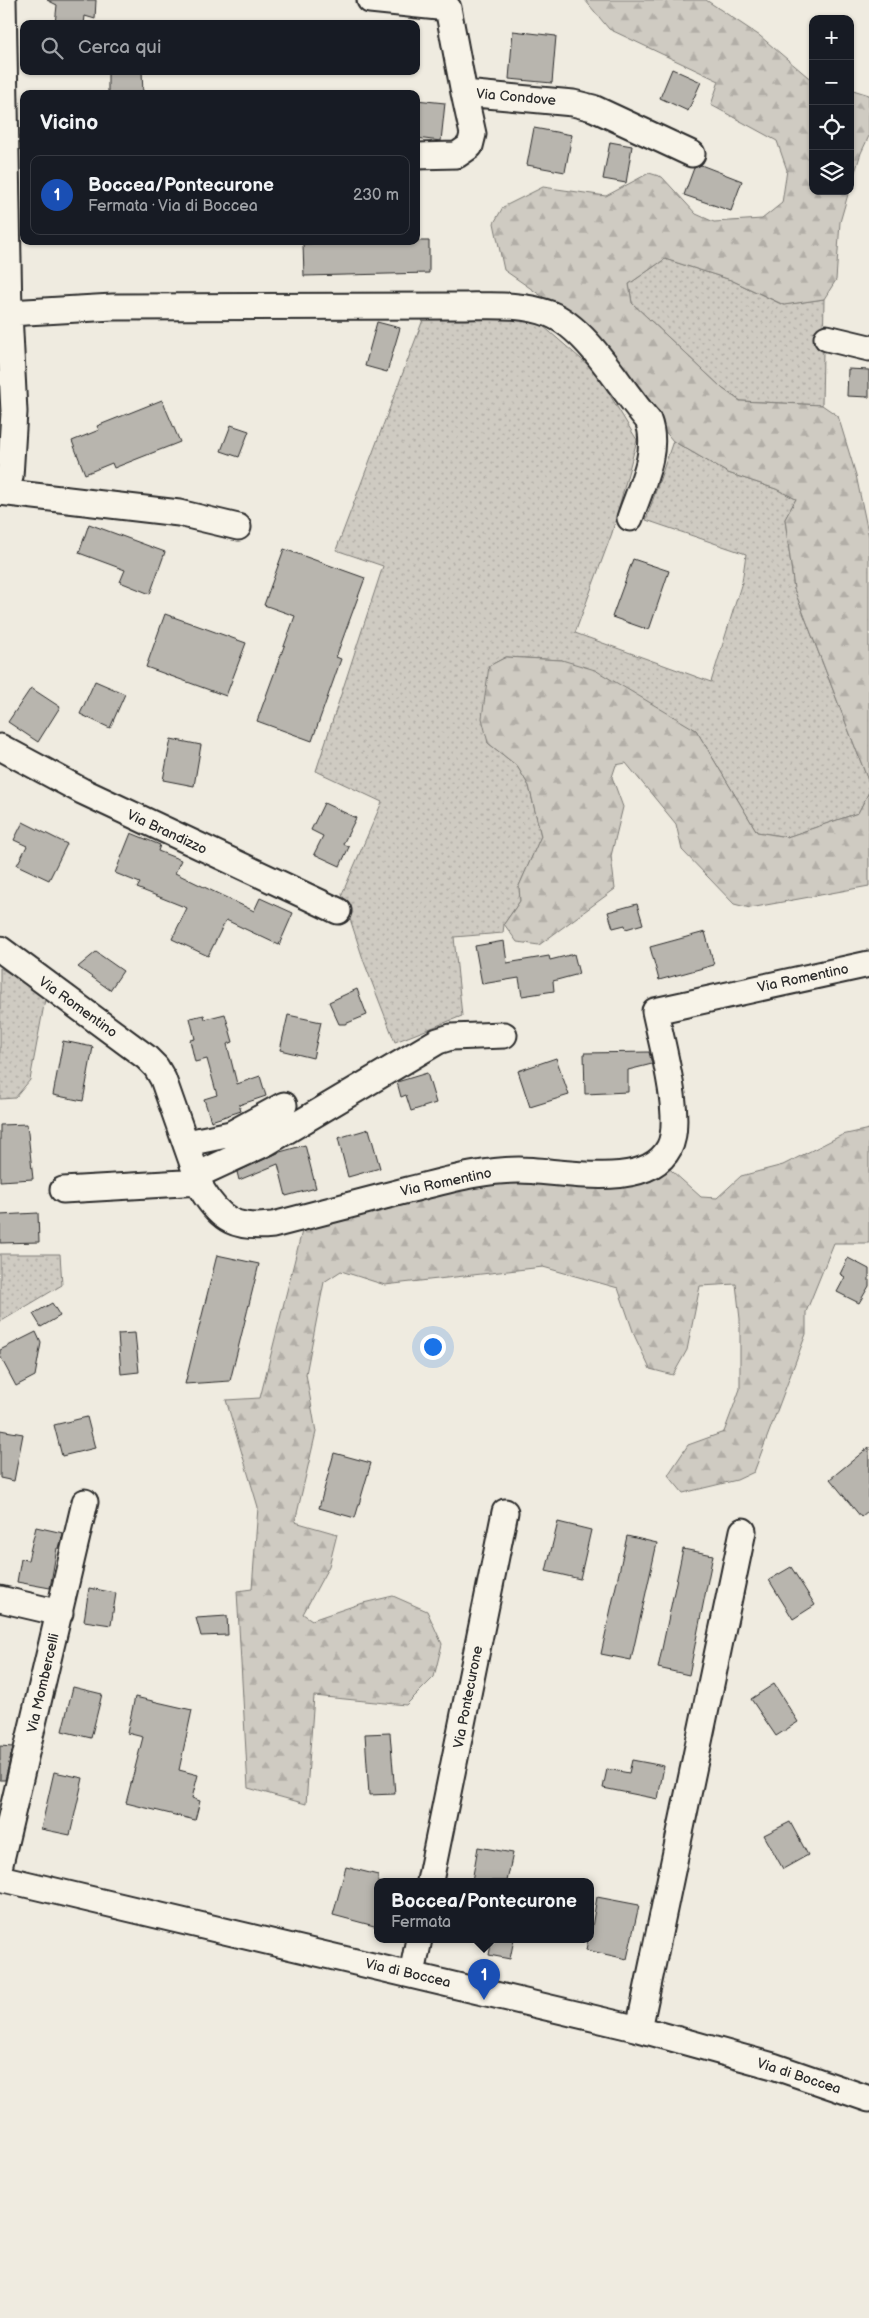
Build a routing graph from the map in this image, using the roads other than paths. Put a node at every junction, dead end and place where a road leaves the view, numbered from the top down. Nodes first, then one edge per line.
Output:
1 (3, 0) edge
2 (370, 0) edge
3 (464, 93) junction
4 (692, 154) dead end
5 (420, 156) edge
6 (9, 313) junction
7 (827, 338) dead end
8 (869, 348) edge
9 (0, 492) edge
10 (630, 518) dead end
11 (238, 527) dead end
12 (0, 747) edge
13 (338, 911) dead end
14 (0, 949) edge
15 (869, 964) edge
16 (504, 1035) dead end
17 (284, 1104) dead end
18 (187, 1143) junction
19 (199, 1179) junction
20 (63, 1190) dead end
21 (85, 1502) dead end
22 (505, 1512) dead end
23 (743, 1531) dead end
24 (0, 1599) edge
25 (60, 1613) junction
26 (0, 1864) edge
27 (0, 1878) edge
28 (431, 1878) edge
29 (418, 1943) edge
30 (412, 1974) junction
31 (640, 2029) junction
32 (869, 2099) edge

1 - 6 street
2 - 3 street, Via Condove
3 - 4 street, Via Condove
3 - 5 street
6 - 9 street
6 - 10 street
7 - 8 street
9 - 11 street
12 - 13 street, Via Brandizzo
14 - 18 street, Via Romentino
15 - 19 street, Via Romentino
16 - 19 street
17 - 18 street
18 - 19 street, Via Romentino
19 - 20 street
21 - 25 street, Via Mombercelli
22 - 28 street, Via Pontecurone
23 - 31 street
24 - 25 street
25 - 26 street, Via Mombercelli
27 - 30 street, Via di Boccea
29 - 30 street
30 - 31 street, Via di Boccea
31 - 32 street, Via di Boccea

